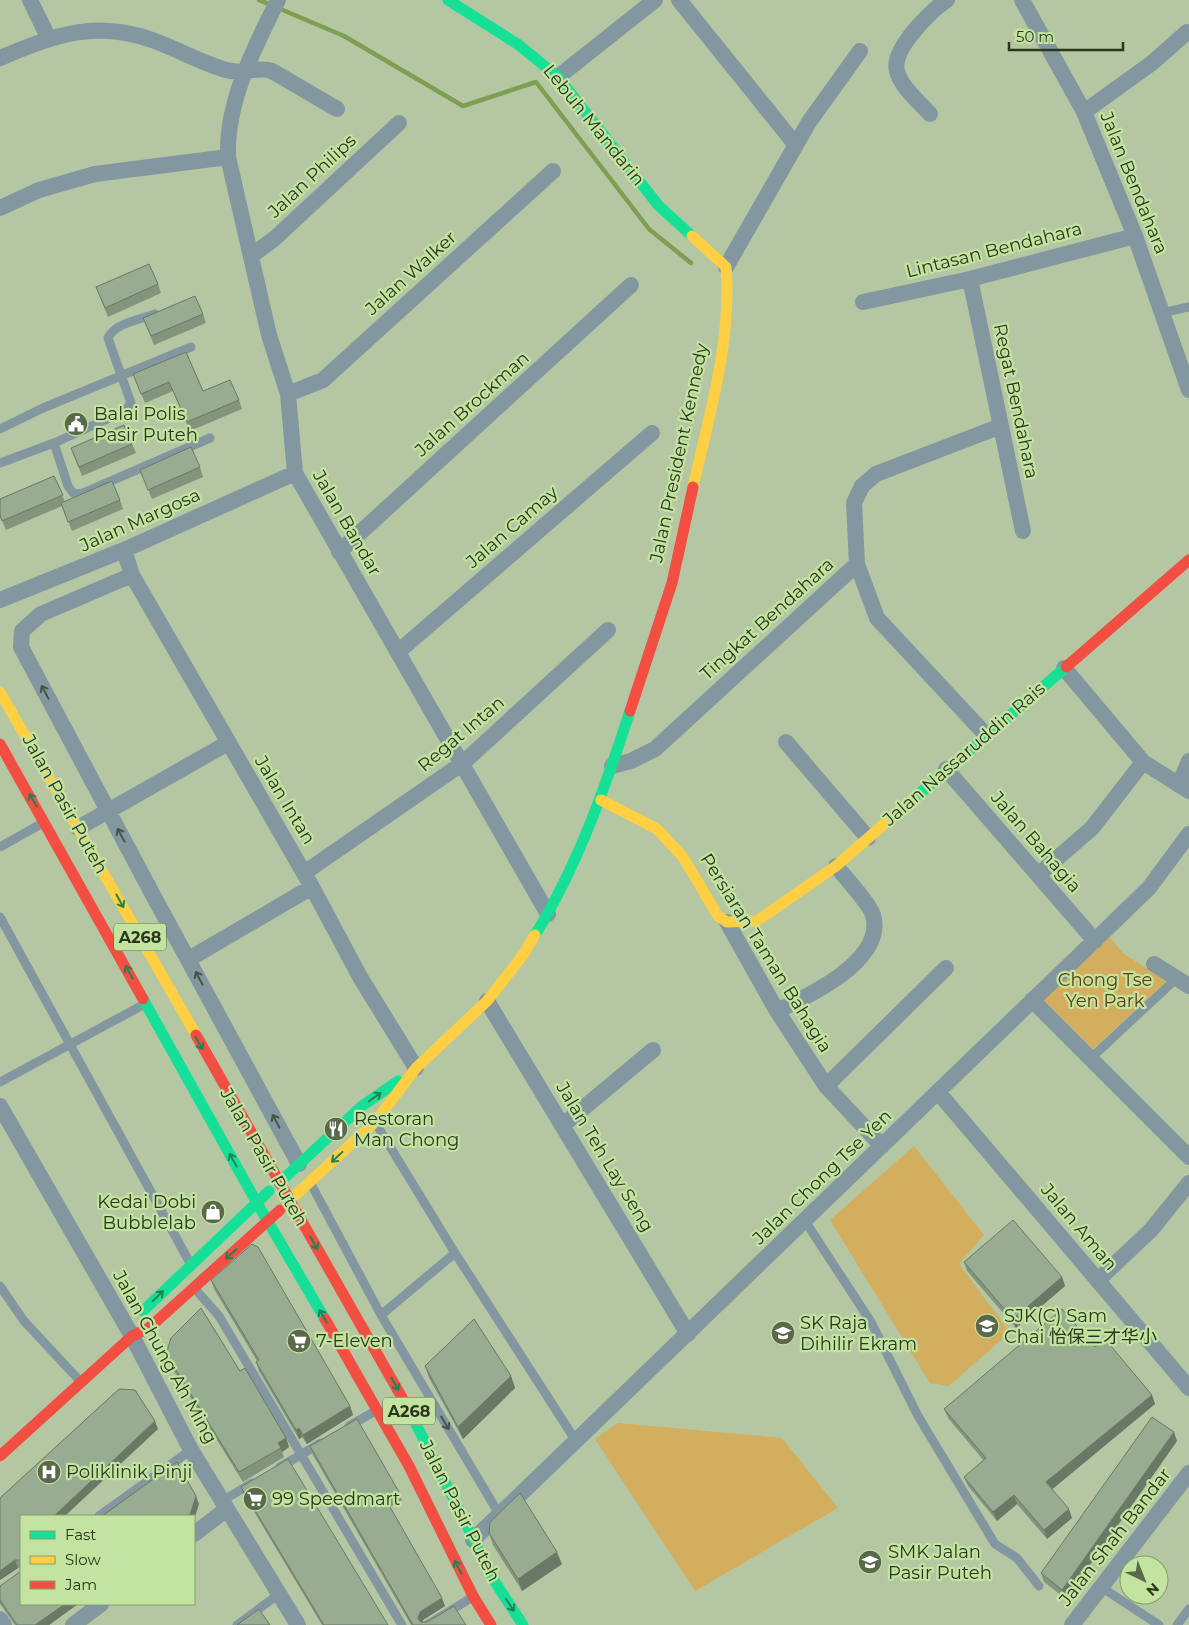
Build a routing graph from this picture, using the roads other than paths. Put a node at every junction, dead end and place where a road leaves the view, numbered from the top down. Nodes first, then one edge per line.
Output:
1 (30, 0) edge
2 (278, 0) edge
3 (448, 0) edge
4 (656, 0) edge
5 (679, 0) edge
6 (947, 0) edge
7 (1022, 0) edge
8 (1186, 32) dead end
9 (48, 38) junction
10 (860, 51) dead end
11 (0, 58) edge
12 (245, 70) junction
13 (558, 77) junction
14 (337, 109) dead end
15 (1084, 112) junction
16 (930, 114) dead end
17 (399, 123) dead end
18 (795, 144) junction
19 (228, 157) junction
20 (553, 171) dead end
21 (0, 208) edge
22 (1135, 236) junction
23 (251, 256) junction
24 (726, 268) junction
25 (970, 279) junction
26 (631, 285) dead end
27 (863, 302) dead end
28 (1189, 307) edge
29 (166, 310) edge
30 (1162, 313) junction
31 (191, 347) dead end
32 (121, 375) junction
33 (1189, 390) edge
34 (288, 394) junction
35 (1001, 426) junction
36 (0, 429) edge
37 (652, 433) dead end
38 (210, 438) dead end
39 (54, 443) junction
40 (0, 463) edge
41 (295, 473) junction
42 (1024, 531) dead end
43 (124, 550) junction
44 (339, 552) junction
45 (1189, 560) edge
46 (858, 564) junction
47 (132, 576) junction
48 (0, 600) edge
49 (608, 630) dead end
50 (399, 651) junction
51 (1064, 668) junction
52 (0, 692) edge
53 (986, 735) junction
54 (786, 742) dead end
55 (0, 744) edge
56 (228, 744) junction
57 (1189, 761) edge
58 (1143, 762) junction
59 (463, 763) junction
60 (612, 766) junction
61 (946, 769) junction
62 (1184, 788) edge
63 (601, 800) junction
64 (108, 810) junction
65 (45, 822) junction
66 (78, 828) junction
67 (1189, 834) edge
68 (868, 838) junction
69 (0, 848) edge
70 (836, 866) junction
71 (1038, 875) junction
72 (308, 880) junction
73 (548, 914) junction
74 (0, 917) edge
75 (727, 922) junction
76 (1095, 941) junction
77 (189, 959) junction
78 (1154, 964) dead end
79 (946, 968) dead end
80 (1183, 982) edge
81 (1032, 1000) junction
82 (487, 1001) junction
83 (146, 1003) junction
84 (777, 1011) junction
85 (71, 1044) junction
86 (653, 1050) dead end
87 (1090, 1059) junction
88 (416, 1068) junction
89 (0, 1082) edge
90 (826, 1086) junction
91 (938, 1092) junction
92 (0, 1106) edge
93 (375, 1122) junction
94 (563, 1125) junction
95 (882, 1146) junction
96 (1189, 1157) edge
97 (299, 1164) junction
98 (310, 1182) junction
99 (279, 1183) junction
100 (1189, 1183) edge
101 (289, 1201) junction
102 (257, 1203) junction
103 (268, 1221) junction
104 (805, 1221) junction
105 (455, 1253) junction
106 (191, 1264) junction
107 (1098, 1280) junction
108 (0, 1286) edge
109 (194, 1288) junction
110 (381, 1314) junction
111 (688, 1334) junction
112 (132, 1336) junction
113 (80, 1381) junction
114 (1189, 1388) edge
115 (378, 1409) junction
116 (576, 1441) junction
117 (192, 1450) junction
118 (300, 1455) junction
119 (0, 1456) edge
120 (1189, 1473) edge
121 (224, 1505) junction
122 (499, 1514) junction
123 (100, 1515) edge
124 (195, 1533) edge
125 (473, 1540) junction
126 (1039, 1586) dead end
127 (1100, 1586) junction
128 (278, 1594) junction
129 (473, 1596) junction
130 (100, 1605) edge
131 (1189, 1609) edge
132 (0, 1619) edge
133 (4, 1625) edge
134 (73, 1625) edge
135 (237, 1625) edge
136 (298, 1625) edge
137 (402, 1625) edge
138 (427, 1625) edge
139 (491, 1625) edge
140 (523, 1625) edge
141 (1072, 1625) edge
142 (1159, 1625) edge
143 (1177, 1625) edge

1 - 9 street
2 - 12 street, Jalan Bandar
3 - 13 main road, Lebuh Mandarin
4 - 13 street
5 - 18 street
6 - 16 street
7 - 15 street, Jalan Bendahara
8 - 15 street
9 - 11 street
9 - 12 street
10 - 18 street
12 - 14 street
12 - 19 street, Jalan Bandar
13 - 24 main road, Lebuh Mandarin
15 - 22 street, Jalan Bendahara
17 - 23 street, Jalan Philips
18 - 24 street
19 - 21 street
19 - 23 street, Jalan Bandar
20 - 34 street, Jalan Walker
22 - 25 street, Lintasan Bendahara
22 - 30 street, Jalan Bendahara
23 - 34 street, Jalan Bandar
24 - 60 main road, Jalan President Kennedy
25 - 27 street, Lintasan Bendahara
25 - 35 street, Regat Bendahara
26 - 44 street, Jalan Brockman
28 - 30 lane
29 - 32 lane
30 - 33 street, Jalan Bendahara
31 - 32 lane
32 - 36 lane
32 - 39 lane
34 - 41 street, Jalan Bandar
35 - 42 street, Regat Bendahara
35 - 46 street, Tingkat Bendahara
37 - 50 street, Jalan Camay
38 - 39 lane
39 - 40 lane
41 - 43 street, Jalan Margosa
41 - 44 street, Jalan Bandar
43 - 47 street, Jalan Intan
43 - 48 street, Jalan Margosa
44 - 50 street, Jalan Bandar
45 - 51 main road, Jalan Nassaruddin Rais
46 - 53 street
46 - 60 street, Tingkat Bendahara
47 - 56 street, Jalan Intan
64 -> 47 street
49 - 59 street, Regat Intan
50 - 59 street, Jalan Bandar
51 - 53 main road, Jalan Nassaruddin Rais
51 - 58 street
52 - 66 main road, Jalan Pasir Puteh / A268
53 - 61 main road, Jalan Nassaruddin Rais
54 - 68 street
65 -> 55 main road, Jalan Pasir Puteh / A268
56 - 64 street
56 - 72 street, Jalan Intan
57 - 62 street
58 - 62 street
58 - 71 street
59 - 72 street, Regat Intan
59 - 73 street, Jalan Bandar
60 - 63 main road, Jalan President Kennedy
61 - 68 main road, Jalan Nassaruddin Rais
61 - 71 street, Jalan Bahagia
63 - 73 main road, Jalan President Kennedy
63 - 75 main road, Persiaran Taman Bahagia
64 - 66 street
77 -> 64 street
65 - 69 lane
83 -> 65 main road, Jalan Pasir Puteh / A268
66 -> 99 main road, Jalan Pasir Puteh / A268
67 - 76 street, Jalan Chong Tse Yen
68 - 70 main road, Jalan Nassaruddin Rais
70 - 75 main road, Jalan Nassaruddin Rais
70 - 84 street
71 - 76 street, Jalan Bahagia
72 - 77 street, Regat Intan
72 - 88 street, Jalan Intan
73 - 82 main road, Jalan President Kennedy
74 - 85 lane
75 - 84 street, Persiaran Taman Bahagia
76 - 81 street, Jalan Chong Tse Yen
97 -> 77 street
78 - 80 street
79 - 90 street
80 - 87 lane
81 - 87 street
81 - 91 street, Jalan Chong Tse Yen
82 - 88 main road, Jalan President Kennedy
82 - 94 street, Jalan Teh Lay Seng
83 - 85 lane
102 -> 83 main road, Jalan Pasir Puteh / A268
84 - 90 street, Persiaran Taman Bahagia
85 - 89 lane
85 - 106 lane
86 - 94 street
87 - 96 street
88 - 93 main road
97 -> 88 main road
90 - 95 street, Persiaran Taman Bahagia
91 - 95 street, Jalan Chong Tse Yen
91 - 107 street, Jalan Aman
92 - 112 street, Jalan Chung Ah Ming
93 -> 98 main road
93 - 105 lane
94 - 111 street, Jalan Teh Lay Seng
95 - 104 street, Jalan Chong Tse Yen
97 - 98 lane
97 - 99 main road
98 - 101 main road
98 - 110 lane
99 - 101 main road, Jalan Pasir Puteh / A268
99 - 102 main road
100 - 107 street
101 - 103 main road
101 -> 125 main road, Jalan Pasir Puteh / A268
102 - 103 main road, Jalan Pasir Puteh / A268
102 - 106 main road
103 -> 109 main road
115 -> 103 main road, Jalan Pasir Puteh / A268
104 - 111 street, Jalan Chong Tse Yen
104 - 126 lane
105 - 110 lane
105 - 116 lane
112 -> 106 main road
107 - 114 street, Jalan Aman
108 - 113 lane
109 - 112 main road
109 - 118 lane
110 -> 122 lane
111 - 116 street, Jalan Chong Tse Yen
112 - 113 main road
112 - 117 street, Jalan Chung Ah Ming
113 - 119 main road
115 - 118 lane
129 -> 115 main road, Jalan Pasir Puteh / A268
116 - 122 street, Jalan Chong Tse Yen
117 - 121 street, Jalan Chung Ah Ming
117 - 123 lane
118 - 121 lane
118 - 137 lane
120 - 127 street, Jalan Shah Bandar
121 - 124 street
121 - 128 street, Jalan Chung Ah Ming
122 - 125 street, Jalan Chong Tse Yen
125 -> 140 main road, Jalan Pasir Puteh / A268
127 - 141 street, Jalan Shah Bandar
127 - 142 lane
128 - 135 lane
128 - 136 street, Jalan Chung Ah Ming
129 - 138 lane
129 - 139 main road, Jalan Pasir Puteh / A268
130 - 134 street
131 - 143 lane
132 - 133 street

